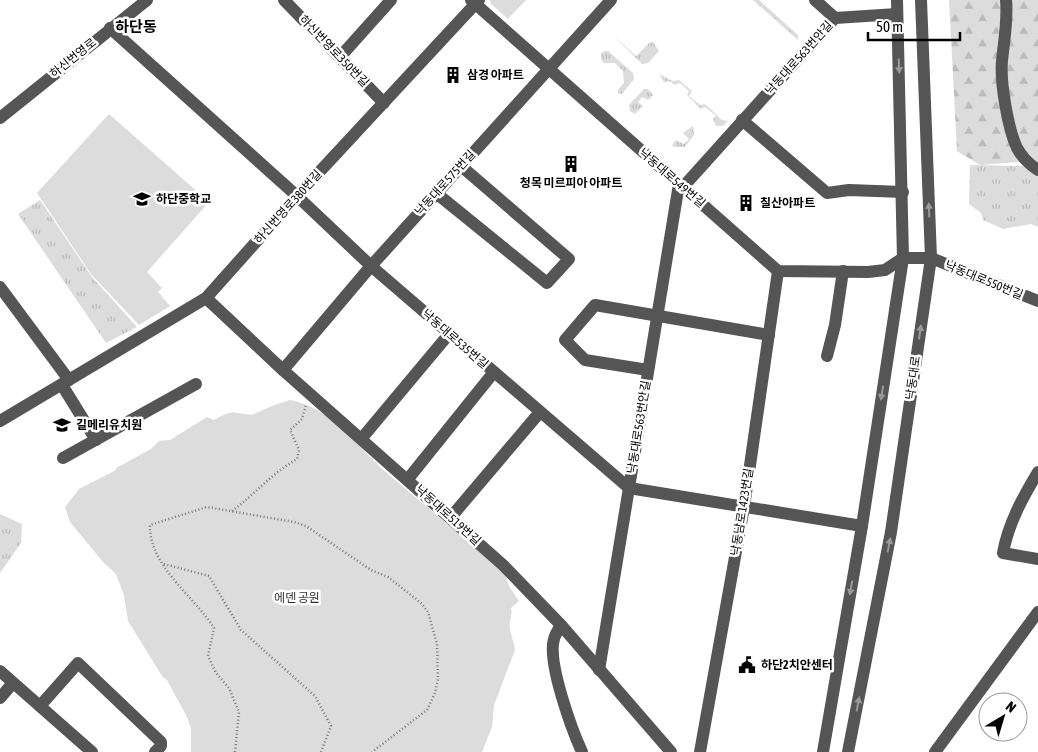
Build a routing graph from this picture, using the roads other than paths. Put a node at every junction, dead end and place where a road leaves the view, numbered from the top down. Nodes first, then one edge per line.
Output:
1 (147, 0) edge
2 (284, 0) edge
3 (390, 0) edge
4 (611, 0) edge
5 (815, 0) edge
6 (897, 0) edge
7 (921, 0) edge
8 (1006, 0) edge
9 (475, 1) edge
10 (897, 14) junction
11 (835, 18) junction
12 (110, 28) junction
13 (340, 57) junction
14 (548, 70) junction
15 (384, 103) junction
16 (0, 118) edge
17 (742, 120) junction
18 (461, 166) junction
19 (1038, 170) edge
20 (681, 186) junction
21 (903, 192) junction
22 (436, 193) junction
23 (297, 196) junction
24 (903, 258) junction
25 (930, 258) junction
26 (371, 266) junction
27 (778, 270) junction
28 (843, 272) junction
29 (0, 287) edge
30 (206, 298) junction
31 (1038, 301) edge
32 (657, 315) junction
33 (449, 334) junction
34 (769, 335) junction
35 (826, 356) dead end
36 (282, 370) junction
37 (648, 370) junction
38 (494, 372) junction
39 (66, 382) junction
40 (196, 384) dead end
41 (540, 412) junction
42 (0, 420) edge
43 (362, 438) junction
44 (96, 440) junction
45 (63, 458) dead end
46 (1038, 472) edge
47 (408, 479) junction
48 (629, 488) junction
49 (744, 508) junction
50 (451, 517) junction
51 (862, 526) junction
52 (1038, 559) edge
53 (1038, 612) edge
54 (561, 625) junction
55 (599, 670) junction
56 (0, 671) edge
57 (13, 683) junction
58 (0, 698) edge
59 (40, 706) junction
60 (92, 752) edge
61 (155, 752) edge
62 (582, 752) edge
63 (671, 752) edge
64 (700, 752) edge
65 (823, 752) edge
66 (848, 752) edge
67 (935, 752) edge

1 - 12 street, 하신번영로
2 - 13 street, 하신번영로350번길
3 - 13 street
4 - 14 street, 낙동대로575번길
5 - 11 street
6 - 10 street
25 -> 7 street, 낙동대로
8 - 19 street
9 - 14 street, 낙동대로549번길
9 - 15 street, 하신번영로380번길
10 - 11 street
10 -> 21 street
11 - 17 street, 낙동대로563번안길
12 - 16 street, 하신번영로
12 - 23 street, 낙동대로535번길
13 - 15 street, 하신번영로350번길
14 - 18 street, 낙동대로575번길
14 - 20 street, 낙동대로549번길
15 - 23 street, 하신번영로380번길
17 - 20 street, 낙동대로563번안길
17 - 21 street
18 - 22 street, 낙동대로575번길
18 - 22 street
20 - 27 street, 낙동대로549번길
20 - 32 street, 낙동대로563번안길
21 - 24 street
22 - 26 street, 낙동대로575번길
23 - 26 street, 낙동대로535번길
23 - 30 street, 하신번영로380번길
24 - 25 street
24 - 28 street
24 -> 51 street
25 - 31 street, 낙동대로550번길
66 -> 25 street, 낙동대로
26 - 33 street, 낙동대로535번길
26 - 36 street, 낙동대로575번길
27 - 28 street
27 - 34 street, 낙동남로1423번길
28 - 35 street
29 - 39 street
30 - 36 street, 낙동대로519번길
30 - 39 street, 하신번영로380번길
32 - 34 street
32 - 37 street, 낙동대로563번안길
32 - 37 street
33 - 38 street, 낙동대로535번길
33 - 43 street
34 - 49 street, 낙동남로1423번길
36 - 43 street, 낙동대로519번길
37 - 48 street, 낙동대로563번안길
38 - 41 street, 낙동대로535번길
38 - 47 street
39 - 42 street, 하신번영로380번길
39 - 44 street
40 - 44 street
41 - 48 street, 낙동대로535번길
41 - 50 street
43 - 47 street, 낙동대로519번길
44 - 45 street
46 - 52 street
47 - 50 street, 낙동대로519번길
48 - 49 street
48 - 55 street, 낙동대로563번안길
49 - 51 street
49 - 64 street, 낙동남로1423번길
50 - 54 street, 낙동대로519번길
51 -> 65 street
53 - 67 street
54 - 55 street, 낙동대로519번길
54 - 62 street
55 - 63 street, 낙동대로519번길
56 - 57 street
57 - 58 street
57 - 59 street
59 - 60 street
59 - 61 street

